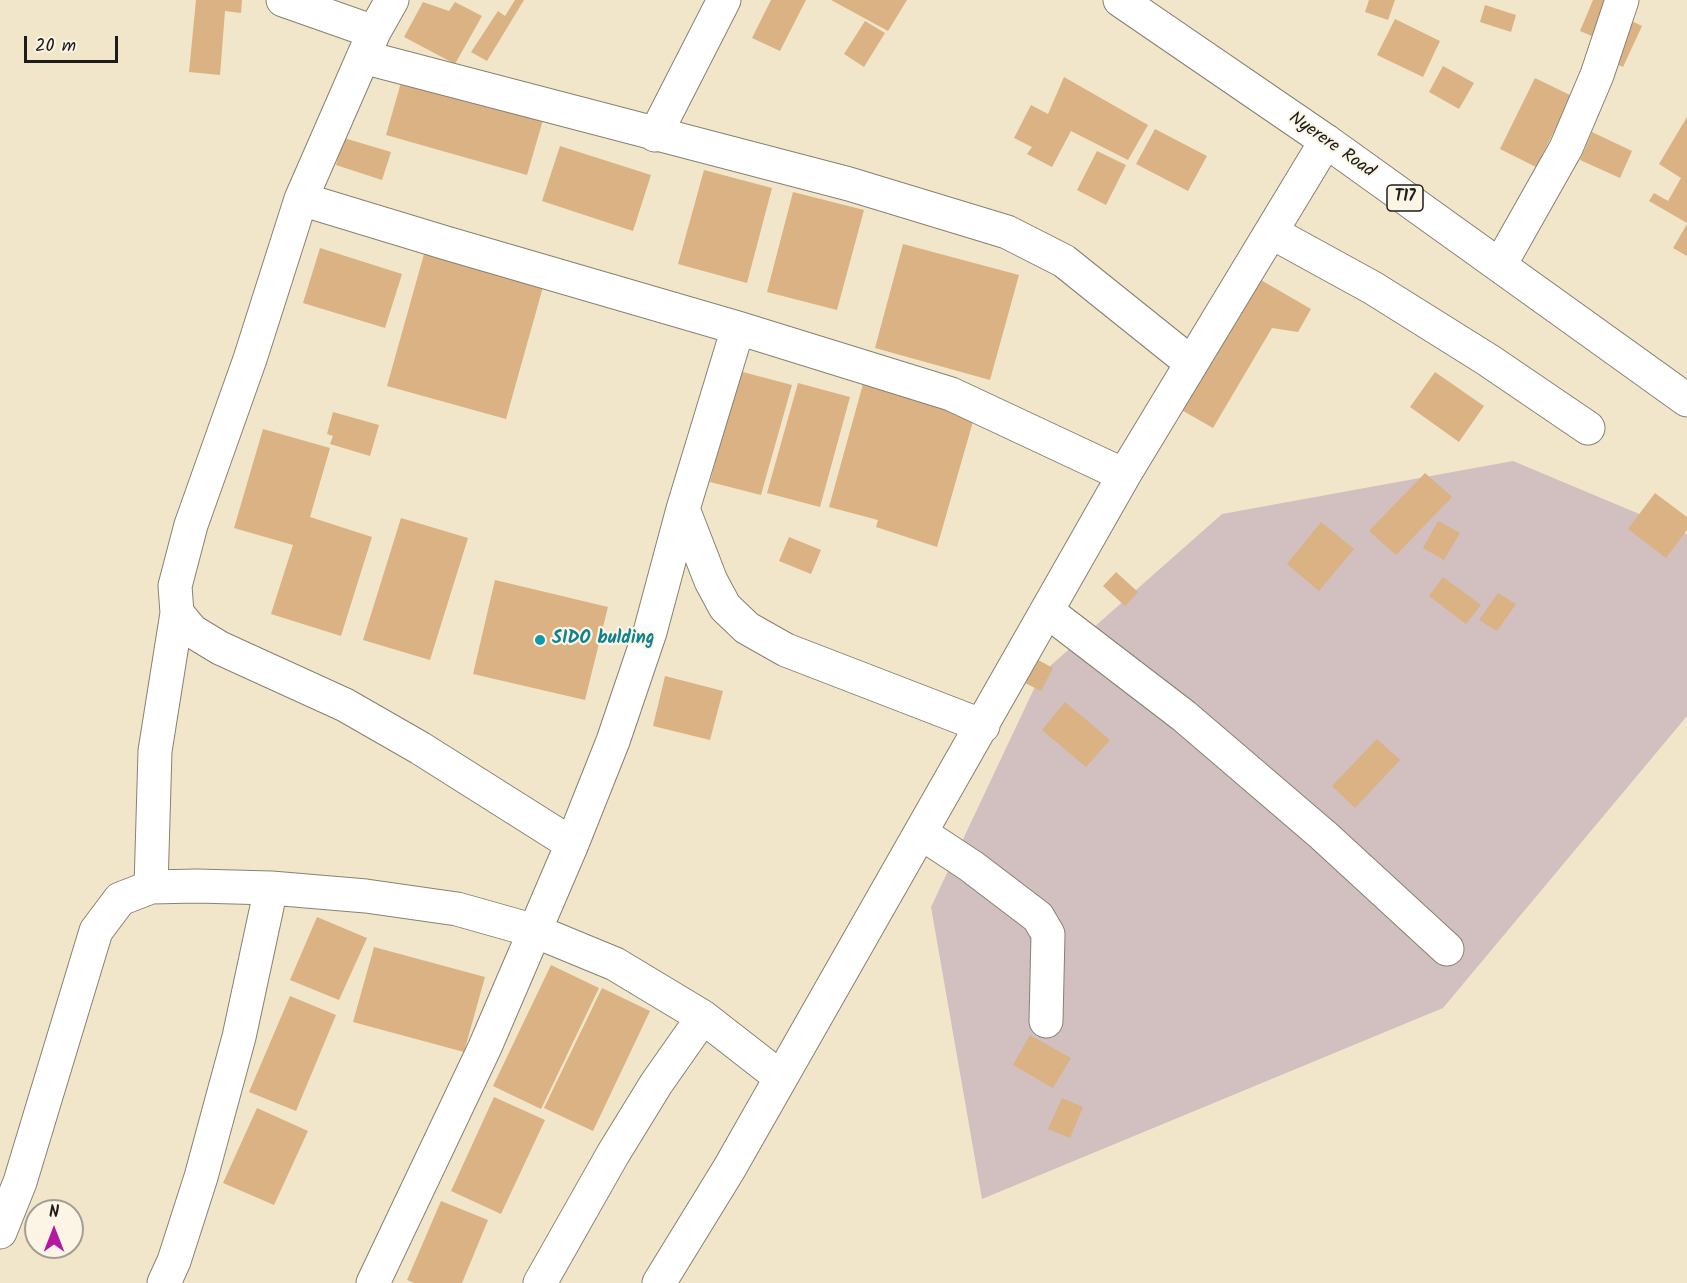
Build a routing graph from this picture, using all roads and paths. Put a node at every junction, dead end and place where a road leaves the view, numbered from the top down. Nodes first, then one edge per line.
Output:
1 (283, 0) edge
2 (392, 0) edge
3 (724, 0) edge
4 (1120, 0) edge
5 (1622, 0) edge
6 (369, 44) junction
7 (655, 135) junction
8 (1326, 141) junction
9 (301, 199) junction
10 (1271, 232) junction
11 (1500, 265) junction
12 (738, 328) junction
13 (1190, 362) junction
14 (1687, 400) edge
15 (1587, 428) dead end
16 (1124, 475) junction
17 (683, 509) junction
18 (1047, 611) junction
19 (177, 613) junction
20 (983, 726) junction
21 (921, 833) junction
22 (572, 844) junction
23 (151, 887) junction
24 (271, 888) junction
25 (535, 931) junction
26 (1447, 949) dead end
27 (703, 1017) junction
28 (1046, 1021) dead end
29 (780, 1077) junction
30 (0, 1232) edge
31 (164, 1283) edge
32 (373, 1283) edge
33 (540, 1283) edge
34 (659, 1283) edge

1 - 6 street
2 - 6 street
3 - 7 street
4 - 8 street, Nyerere Road / T17
5 - 11 street
6 - 7 street
6 - 9 street
7 - 13 street
8 - 10 street
8 - 11 street, Nyerere Road / T17
9 - 12 street
9 - 19 street
10 - 13 street
10 - 15 street
11 - 14 street, Nyerere Road / T17
12 - 16 street
12 - 17 street
13 - 16 street
16 - 18 street
17 - 20 street
17 - 22 street
18 - 20 street
18 - 26 street
19 - 22 street
19 - 23 street
20 - 21 street
21 - 28 street
21 - 29 street
22 - 25 street
23 - 24 street
23 - 30 street
24 - 25 street
24 - 31 street
25 - 27 street
25 - 32 street
27 - 29 street
27 - 33 street
29 - 34 street

